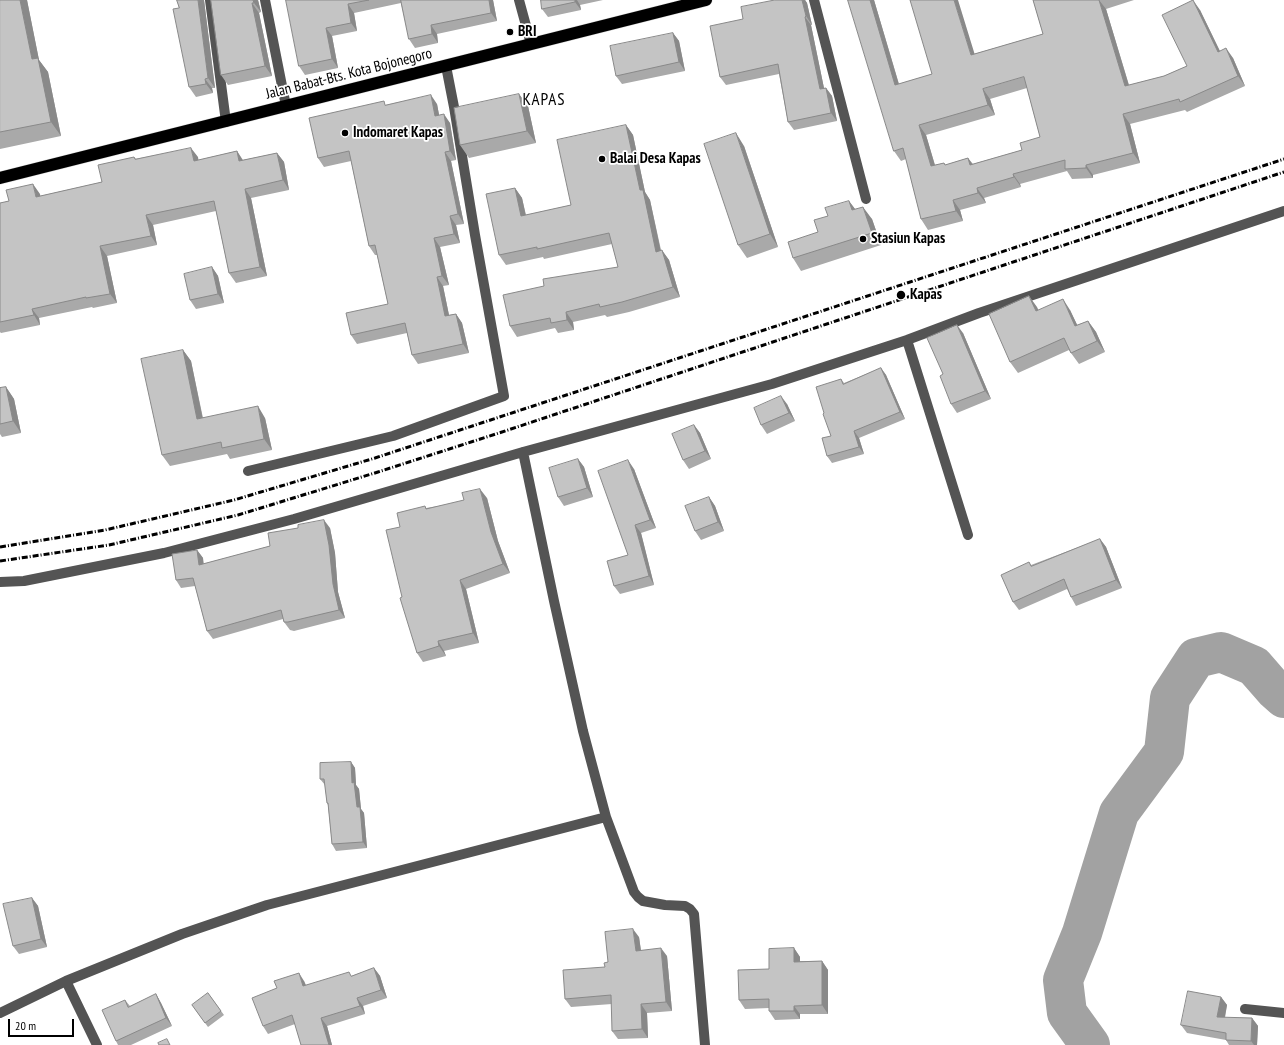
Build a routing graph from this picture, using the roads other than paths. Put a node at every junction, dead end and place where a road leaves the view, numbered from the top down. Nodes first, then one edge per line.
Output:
1 (210, 0) edge
2 (265, 0) edge
3 (520, 0) edge
4 (706, 0) edge
5 (814, 0) edge
6 (531, 44) junction
7 (446, 66) junction
8 (286, 106) junction
9 (226, 122) junction
10 (0, 178) edge
11 (866, 199) dead end
12 (1284, 211) edge
13 (908, 340) junction
14 (523, 452) junction
15 (248, 471) dead end
16 (968, 535) dead end
17 (0, 582) edge
18 (606, 817) junction
19 (66, 982) junction
20 (1245, 1009) dead end
21 (0, 1013) edge
22 (1284, 1013) edge
23 (97, 1045) edge
24 (705, 1045) edge

1 - 9 street
2 - 8 street
3 - 6 street
4 - 6 highway, Jalan Babat-Bts. Kota Bojonegoro
5 - 11 street
6 - 7 highway, Jalan Babat-Bts. Kota Bojonegoro
7 - 8 highway, Jalan Babat-Bts. Kota Bojonegoro
7 - 15 street
8 - 9 highway, Jalan Babat-Bts. Kota Bojonegoro
9 - 10 highway, Jalan Babat-Bts. Kota Bojonegoro
12 - 13 street
13 - 14 street
13 - 16 street
14 - 17 street
14 - 18 street
18 - 19 street
18 - 24 street
19 - 21 street
19 - 23 street
20 - 22 street

